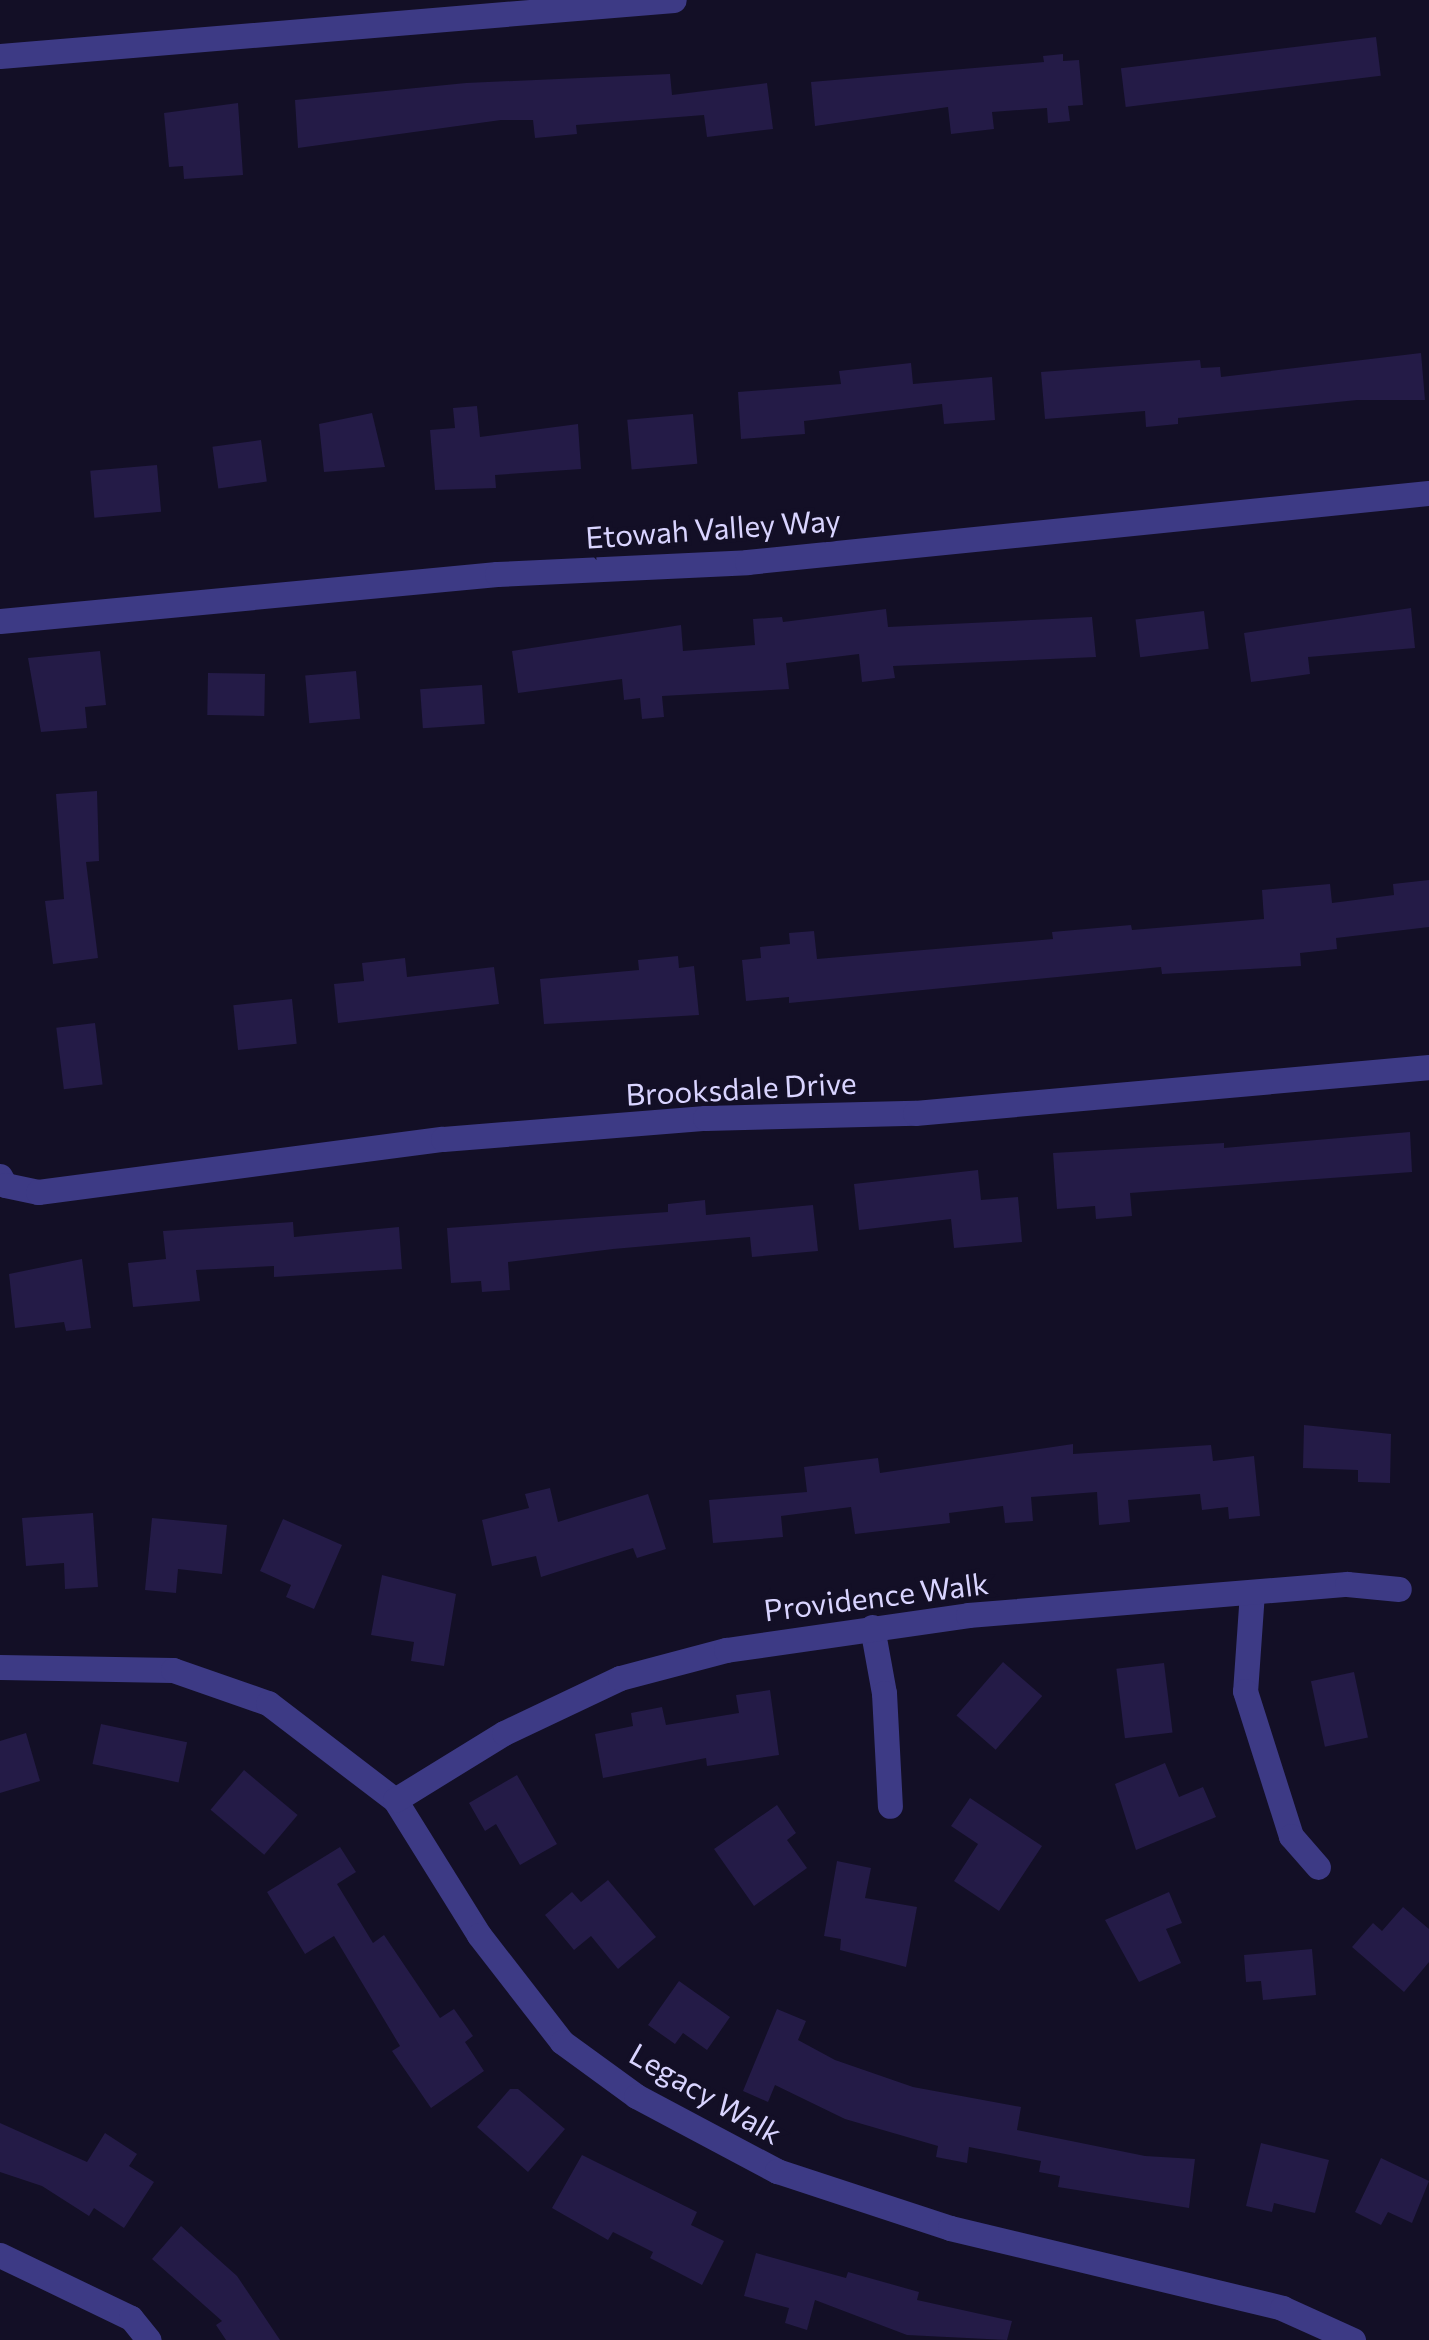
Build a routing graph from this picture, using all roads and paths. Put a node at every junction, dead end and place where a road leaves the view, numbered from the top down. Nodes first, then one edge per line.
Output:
1 (674, 0) edge
2 (0, 56) edge
3 (1429, 493) edge
4 (0, 620) edge
5 (1429, 1068) edge
6 (0, 1176) edge
7 (1399, 1589) dead end
8 (1252, 1592) junction
9 (872, 1627) junction
10 (0, 1667) edge
11 (395, 1800) junction
12 (890, 1806) dead end
13 (1318, 1867) dead end
14 (0, 2255) edge
15 (149, 2340) edge
16 (1353, 2340) edge

1 - 2 street
3 - 4 street, Etowah Valley Way
5 - 6 street, Brooksdale Drive
7 - 8 street, Providence Walk
8 - 9 street, Providence Walk
8 - 13 street
9 - 11 street, Providence Walk
9 - 12 street
10 - 11 street, Legacy Walk
11 - 16 street, Legacy Walk
14 - 15 street

